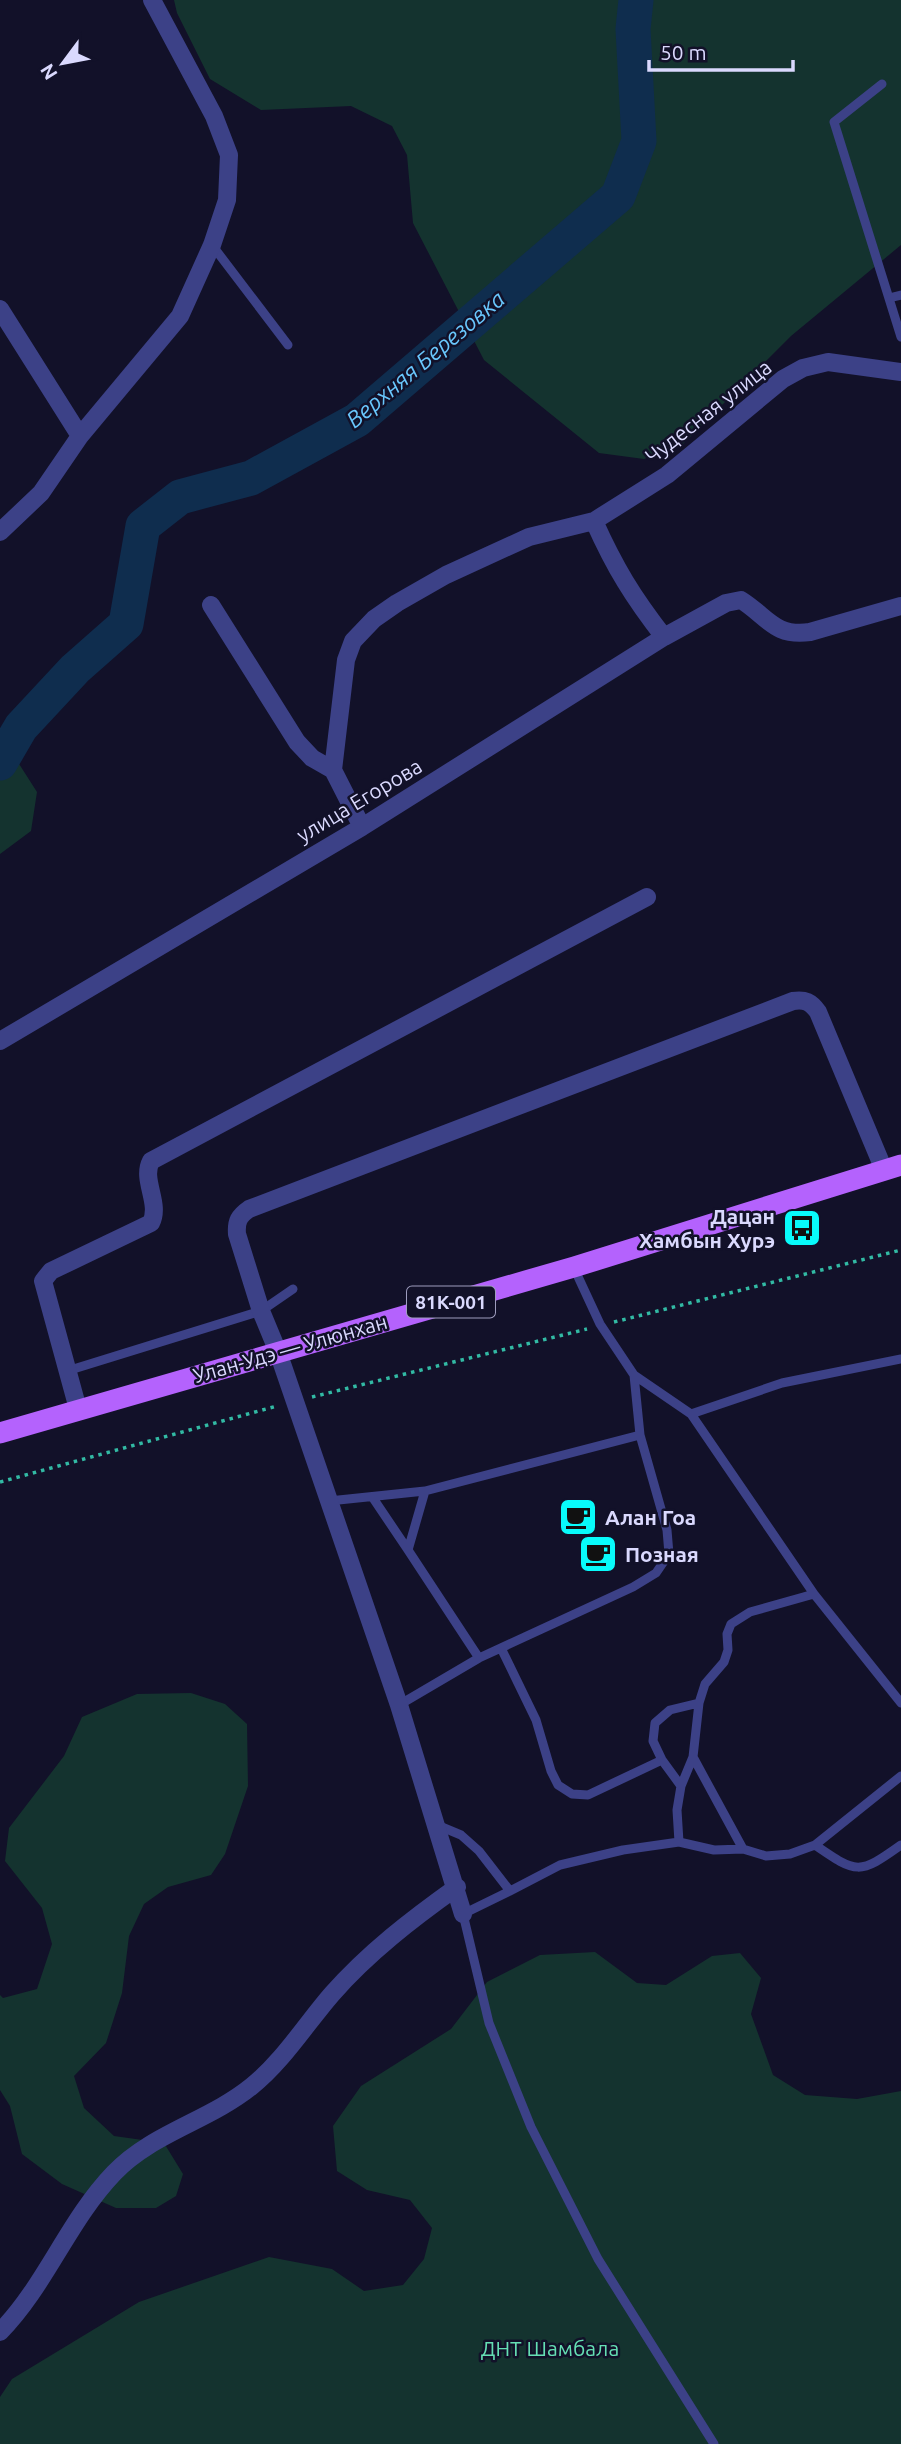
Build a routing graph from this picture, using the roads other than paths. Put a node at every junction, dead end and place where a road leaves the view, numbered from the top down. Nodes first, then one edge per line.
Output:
1 (152, 0) edge
2 (883, 84) dead end
3 (212, 245) junction
4 (901, 295) edge
5 (889, 298) junction
6 (0, 309) edge
7 (901, 337) edge
8 (288, 345) dead end
9 (901, 372) edge
10 (80, 436) junction
11 (594, 521) junction
12 (0, 532) edge
13 (211, 605) dead end
14 (901, 606) edge
15 (664, 637) junction
16 (333, 770) junction
17 (362, 827) junction
18 (647, 897) dead end
19 (0, 1041) edge
20 (893, 1168) edge
21 (574, 1267) junction
22 (293, 1289) dead end
23 (261, 1311) junction
24 (278, 1352) junction
25 (901, 1359) edge
26 (67, 1371) junction
27 (634, 1375) junction
28 (78, 1409) junction
29 (691, 1414) junction
30 (0, 1433) edge
31 (640, 1435) junction
32 (425, 1491) junction
33 (373, 1498) junction
34 (329, 1501) junction
35 (408, 1550) junction
36 (814, 1594) junction
37 (501, 1648) junction
38 (479, 1658) junction
39 (699, 1703) junction
40 (901, 1703) edge
41 (398, 1705) junction
42 (693, 1757) junction
43 (662, 1760) junction
44 (901, 1776) edge
45 (681, 1786) junction
46 (435, 1825) junction
47 (679, 1842) junction
48 (815, 1845) junction
49 (901, 1845) edge
50 (743, 1849) junction
51 (457, 1887) junction
52 (510, 1891) junction
53 (463, 1913) junction
54 (0, 2332) edge
55 (714, 2444) edge

1 - 3 street
2 - 5 lane
3 - 8 lane
3 - 10 street
4 - 5 lane
5 - 7 lane
6 - 10 street
9 - 11 street, Чудесная улица
10 - 12 street
11 - 15 street
11 - 16 street, Чудесная улица
13 - 16 street
14 - 15 street, улица Егорова
15 - 17 street, улица Егорова
16 - 17 street
17 - 19 street, улица Егорова
18 - 26 street
20 - 21 main road, Улан-Удэ — Улюнхан / 81К-001
20 - 23 street
21 - 24 main road, Улан-Удэ — Улюнхан / 81К-001
21 - 27 lane
22 - 23 lane
23 - 24 street
23 - 26 lane
24 - 28 main road, Улан-Удэ — Улюнхан / 81К-001
24 - 34 street
25 - 29 lane
26 - 28 street
27 - 29 lane
27 - 31 lane
28 - 30 main road, Улан-Удэ — Улюнхан / 81К-001
29 - 36 lane
31 - 32 lane
31 - 37 lane
32 - 33 lane
32 - 35 lane
33 - 34 lane
33 - 35 lane
34 - 41 street
35 - 38 lane
36 - 39 lane
36 - 40 lane
37 - 38 lane
37 - 43 lane
38 - 41 lane
39 - 42 lane
39 - 43 lane
41 - 46 street
42 - 45 lane
42 - 50 lane
43 - 45 lane
44 - 48 lane
45 - 47 lane
46 - 51 street
46 - 52 lane
47 - 50 lane
47 - 52 lane
48 - 49 lane
48 - 50 lane
51 - 53 street
51 - 54 street
52 - 53 lane
53 - 55 lane

